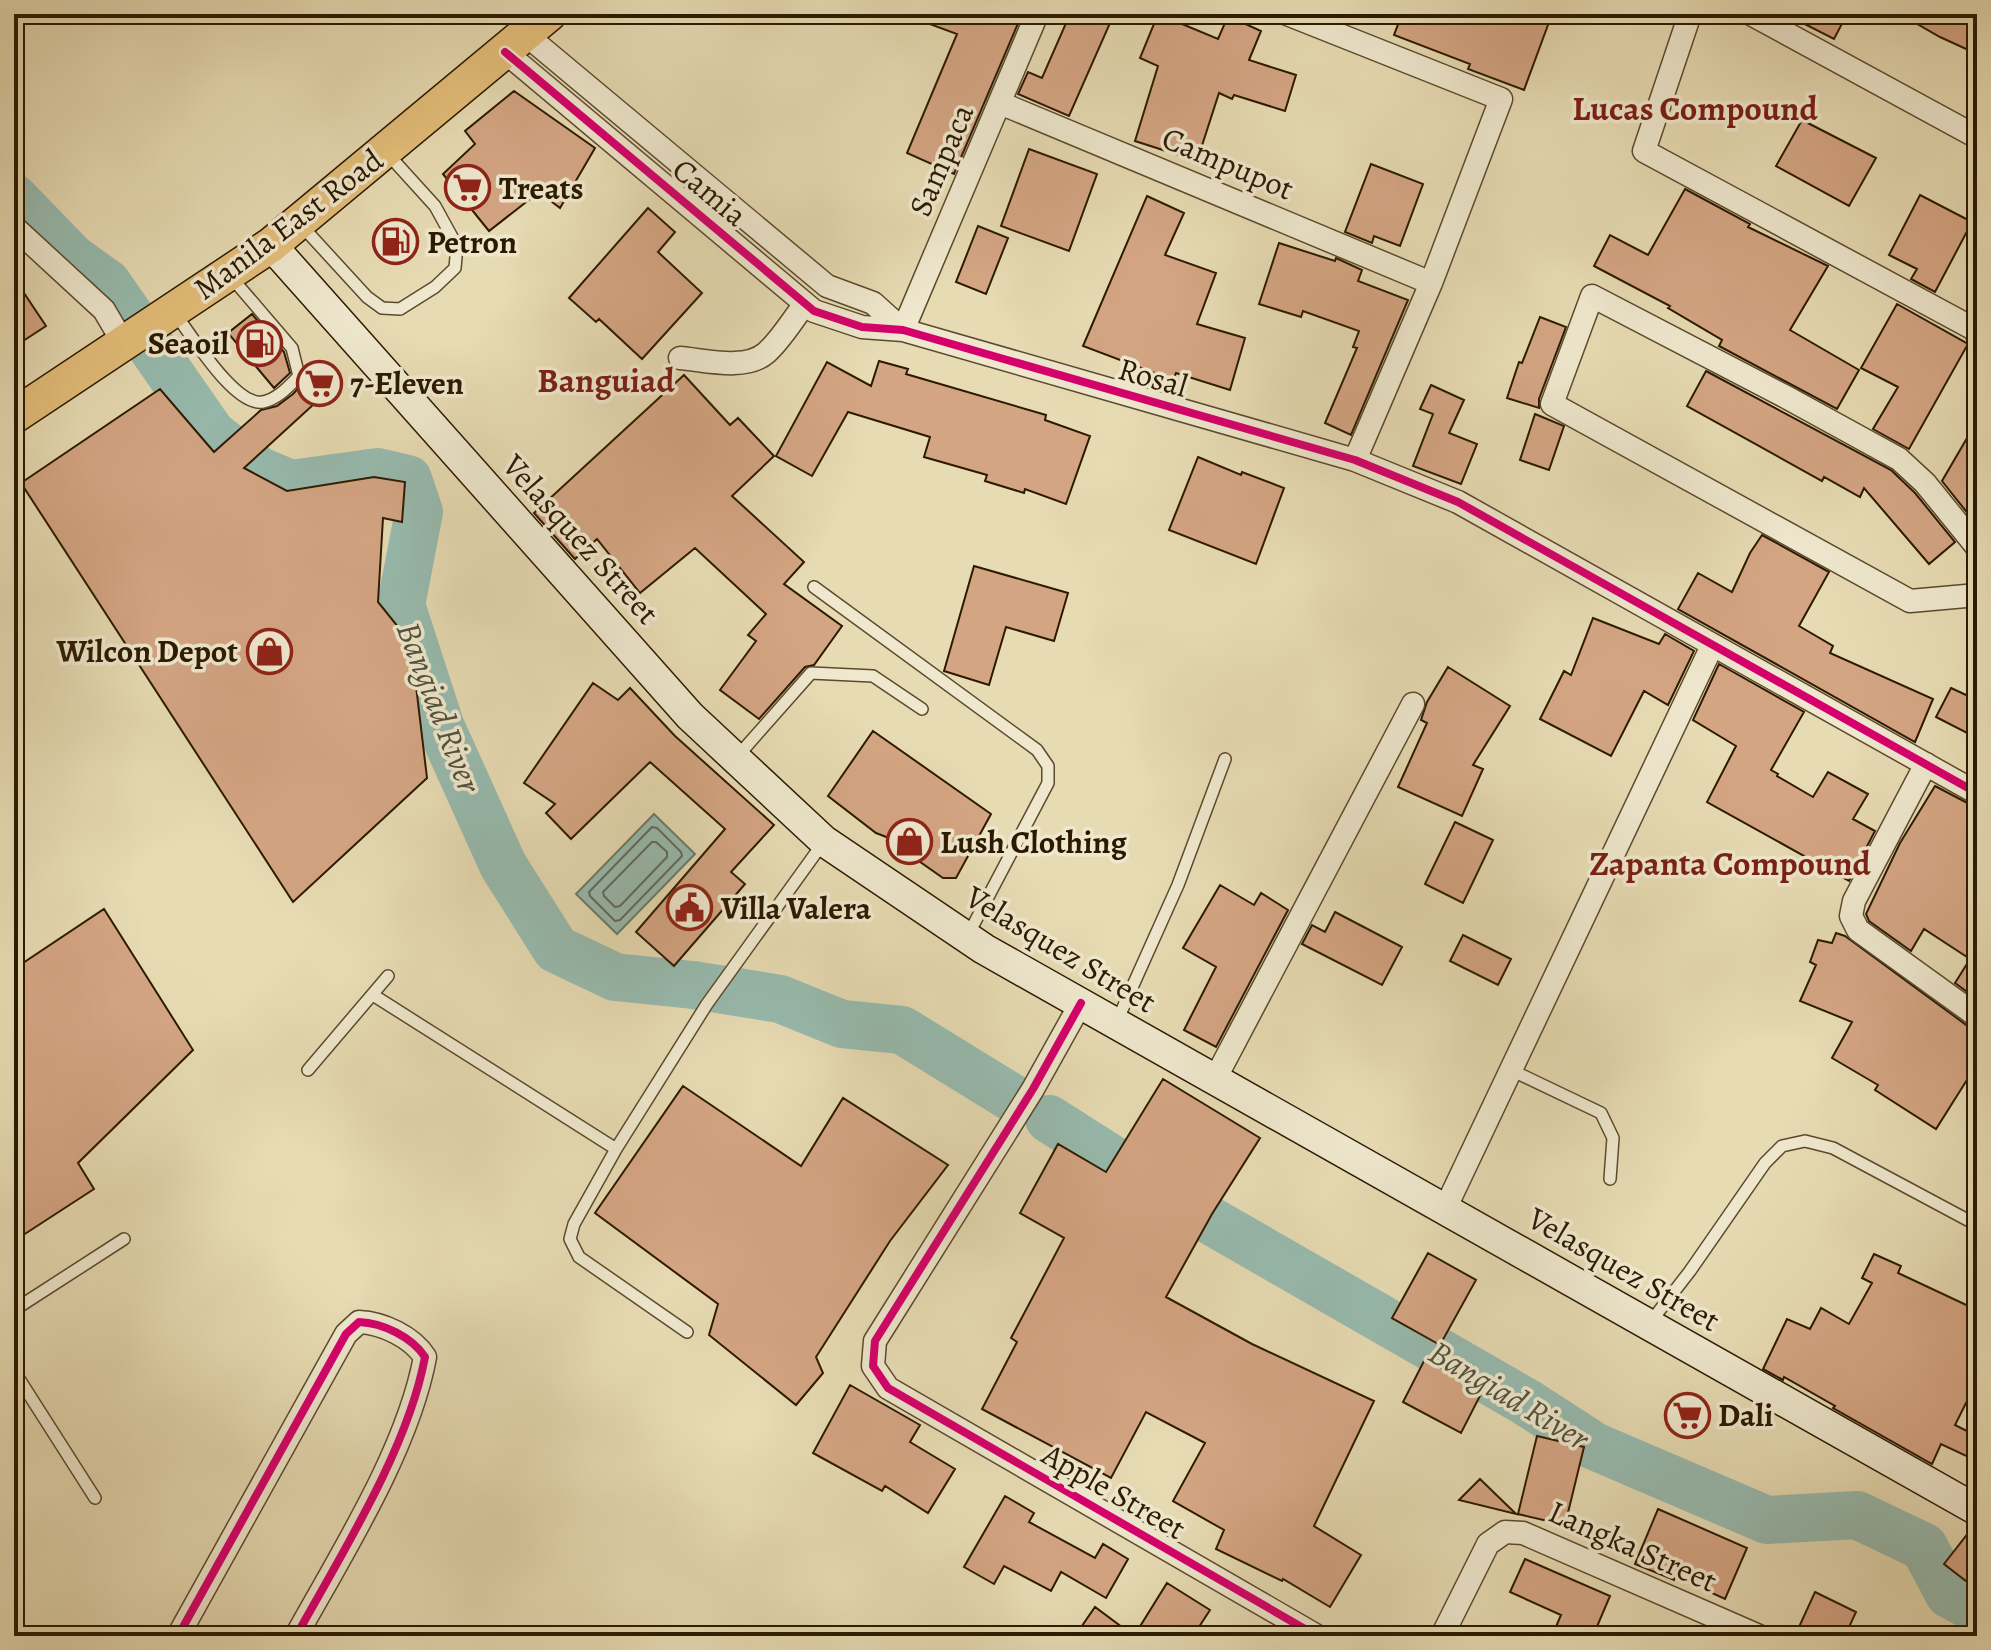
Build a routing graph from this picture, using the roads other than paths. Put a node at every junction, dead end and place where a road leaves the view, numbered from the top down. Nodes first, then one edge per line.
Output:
1 (1037, 14) edge
2 (1287, 14) edge
3 (1690, 14) edge
4 (1751, 14) edge
5 (526, 33) edge
6 (1000, 103) junction
7 (1977, 137) edge
8 (384, 151) junction
9 (298, 222) junction
10 (14, 227) edge
11 (271, 245) junction
12 (228, 274) junction
13 (1431, 283) junction
14 (805, 304) junction
15 (144, 330) junction
16 (903, 330) junction
17 (1977, 334) edge
18 (680, 358) dead end
19 (14, 416) edge
20 (1355, 460) junction
21 (1977, 547) edge
22 (814, 587) dead end
23 (1977, 595) edge
24 (1712, 646) junction
25 (1413, 704) dead end
26 (922, 709) dead end
27 (736, 758) junction
28 (1225, 759) dead end
29 (1926, 764) junction
30 (1977, 793) edge
31 (824, 841) junction
32 (967, 938) junction
33 (388, 976) dead end
34 (373, 995) junction
35 (1081, 1003) junction
36 (1977, 1016) edge
37 (1116, 1024) junction
38 (308, 1070) dead end
39 (1511, 1070) junction
40 (1215, 1079) junction
41 (616, 1149) junction
42 (1610, 1179) dead end
43 (1445, 1209) junction
44 (1977, 1225) edge
45 (124, 1239) dead end
46 (14, 1310) edge
47 (1649, 1325) junction
48 (687, 1332) dead end
49 (14, 1371) edge
50 (95, 1498) dead end
51 (1977, 1510) edge
52 (178, 1636) edge
53 (296, 1636) edge
54 (1317, 1636) edge
55 (1442, 1636) edge
56 (1759, 1636) edge

1 - 6 street, Sampaca
2 - 13 street
3 - 17 street
4 - 7 street
5 - 8 main road, Manila East Road
5 - 14 street, Camia
5 - 16 street, Camia
6 - 13 street, Campupot
6 - 16 street, Sampaca
8 - 9 main road, Manila East Road
8 - 9 lane
9 - 11 main road, Manila East Road
10 - 15 street
11 - 12 main road, Manila East Road
11 - 27 main road, Velasquez Street
12 - 15 main road, Manila East Road
12 - 15 lane
13 - 20 street
14 - 16 street, Camia
14 - 18 street
15 - 19 main road, Manila East Road
16 - 20 street, Rosal
20 - 24 street, Rosal
21 - 23 street
22 - 32 lane
24 - 29 street, Rosal
24 - 39 street
25 - 40 street
26 - 27 lane
27 - 31 main road, Velasquez Street
28 - 37 lane
29 - 30 street, Rosal
29 - 36 street
31 - 32 main road, Velasquez Street
31 - 41 lane
32 - 35 main road, Velasquez Street
33 - 34 lane
34 - 38 lane
34 - 41 lane
35 - 37 main road, Velasquez Street
35 - 54 street, Apple Street
37 - 40 main road, Velasquez Street
39 - 42 lane
39 - 43 street
40 - 43 main road, Velasquez Street
41 - 48 lane
43 - 47 main road, Velasquez Street
44 - 47 lane
45 - 46 lane
47 - 51 main road, Velasquez Street
49 - 50 lane
52 - 53 street
55 - 56 street, Langka Street

